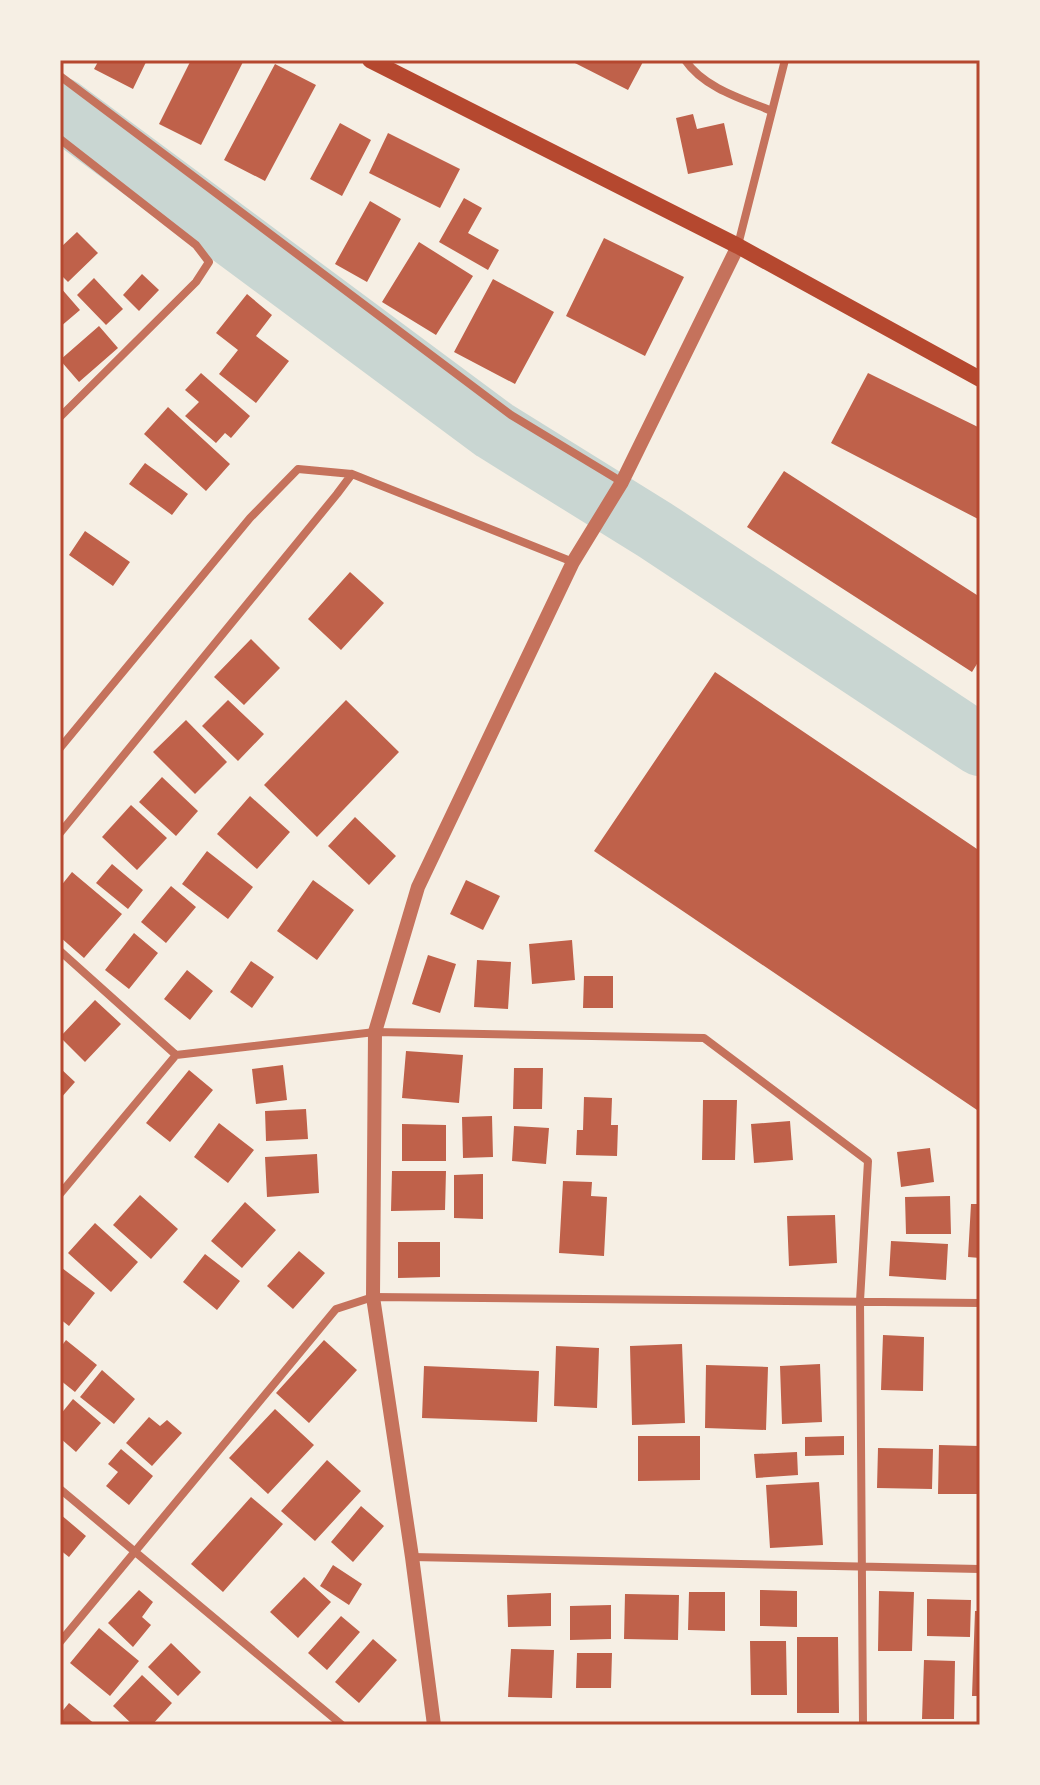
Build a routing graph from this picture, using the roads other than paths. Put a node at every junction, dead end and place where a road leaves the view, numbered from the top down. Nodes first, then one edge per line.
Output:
1 (370, 60) edge
2 (685, 60) edge
3 (785, 60) edge
4 (60, 76) edge
5 (772, 111) junction
6 (60, 139) edge
7 (738, 246) junction
8 (980, 379) edge
9 (60, 417) edge
10 (352, 474) junction
11 (622, 482) junction
12 (573, 562) junction
13 (60, 748) edge
14 (60, 833) edge
15 (60, 951) edge
16 (375, 1032) junction
17 (176, 1055) junction
18 (60, 1194) edge
19 (373, 1297) junction
20 (860, 1301) junction
21 (980, 1303) edge
22 (60, 1489) edge
23 (135, 1552) junction
24 (412, 1557) junction
25 (863, 1567) junction
26 (980, 1569) edge
27 (60, 1642) edge
28 (342, 1725) edge
29 (434, 1725) edge
30 (863, 1725) edge

1 - 7 main road
2 - 5 street
3 - 5 street
4 - 11 street
5 - 7 street
6 - 9 street
7 - 8 main road
7 - 11 street
10 - 12 street
10 - 13 street
10 - 14 street
11 - 12 street
12 - 16 street
15 - 17 street
16 - 17 street
16 - 19 street
16 - 20 street
17 - 18 street
19 - 20 street
19 - 23 street
19 - 24 street
20 - 21 street
20 - 25 street
22 - 23 street
23 - 27 street
23 - 28 street
24 - 25 street
24 - 29 street
25 - 26 street
25 - 30 street

